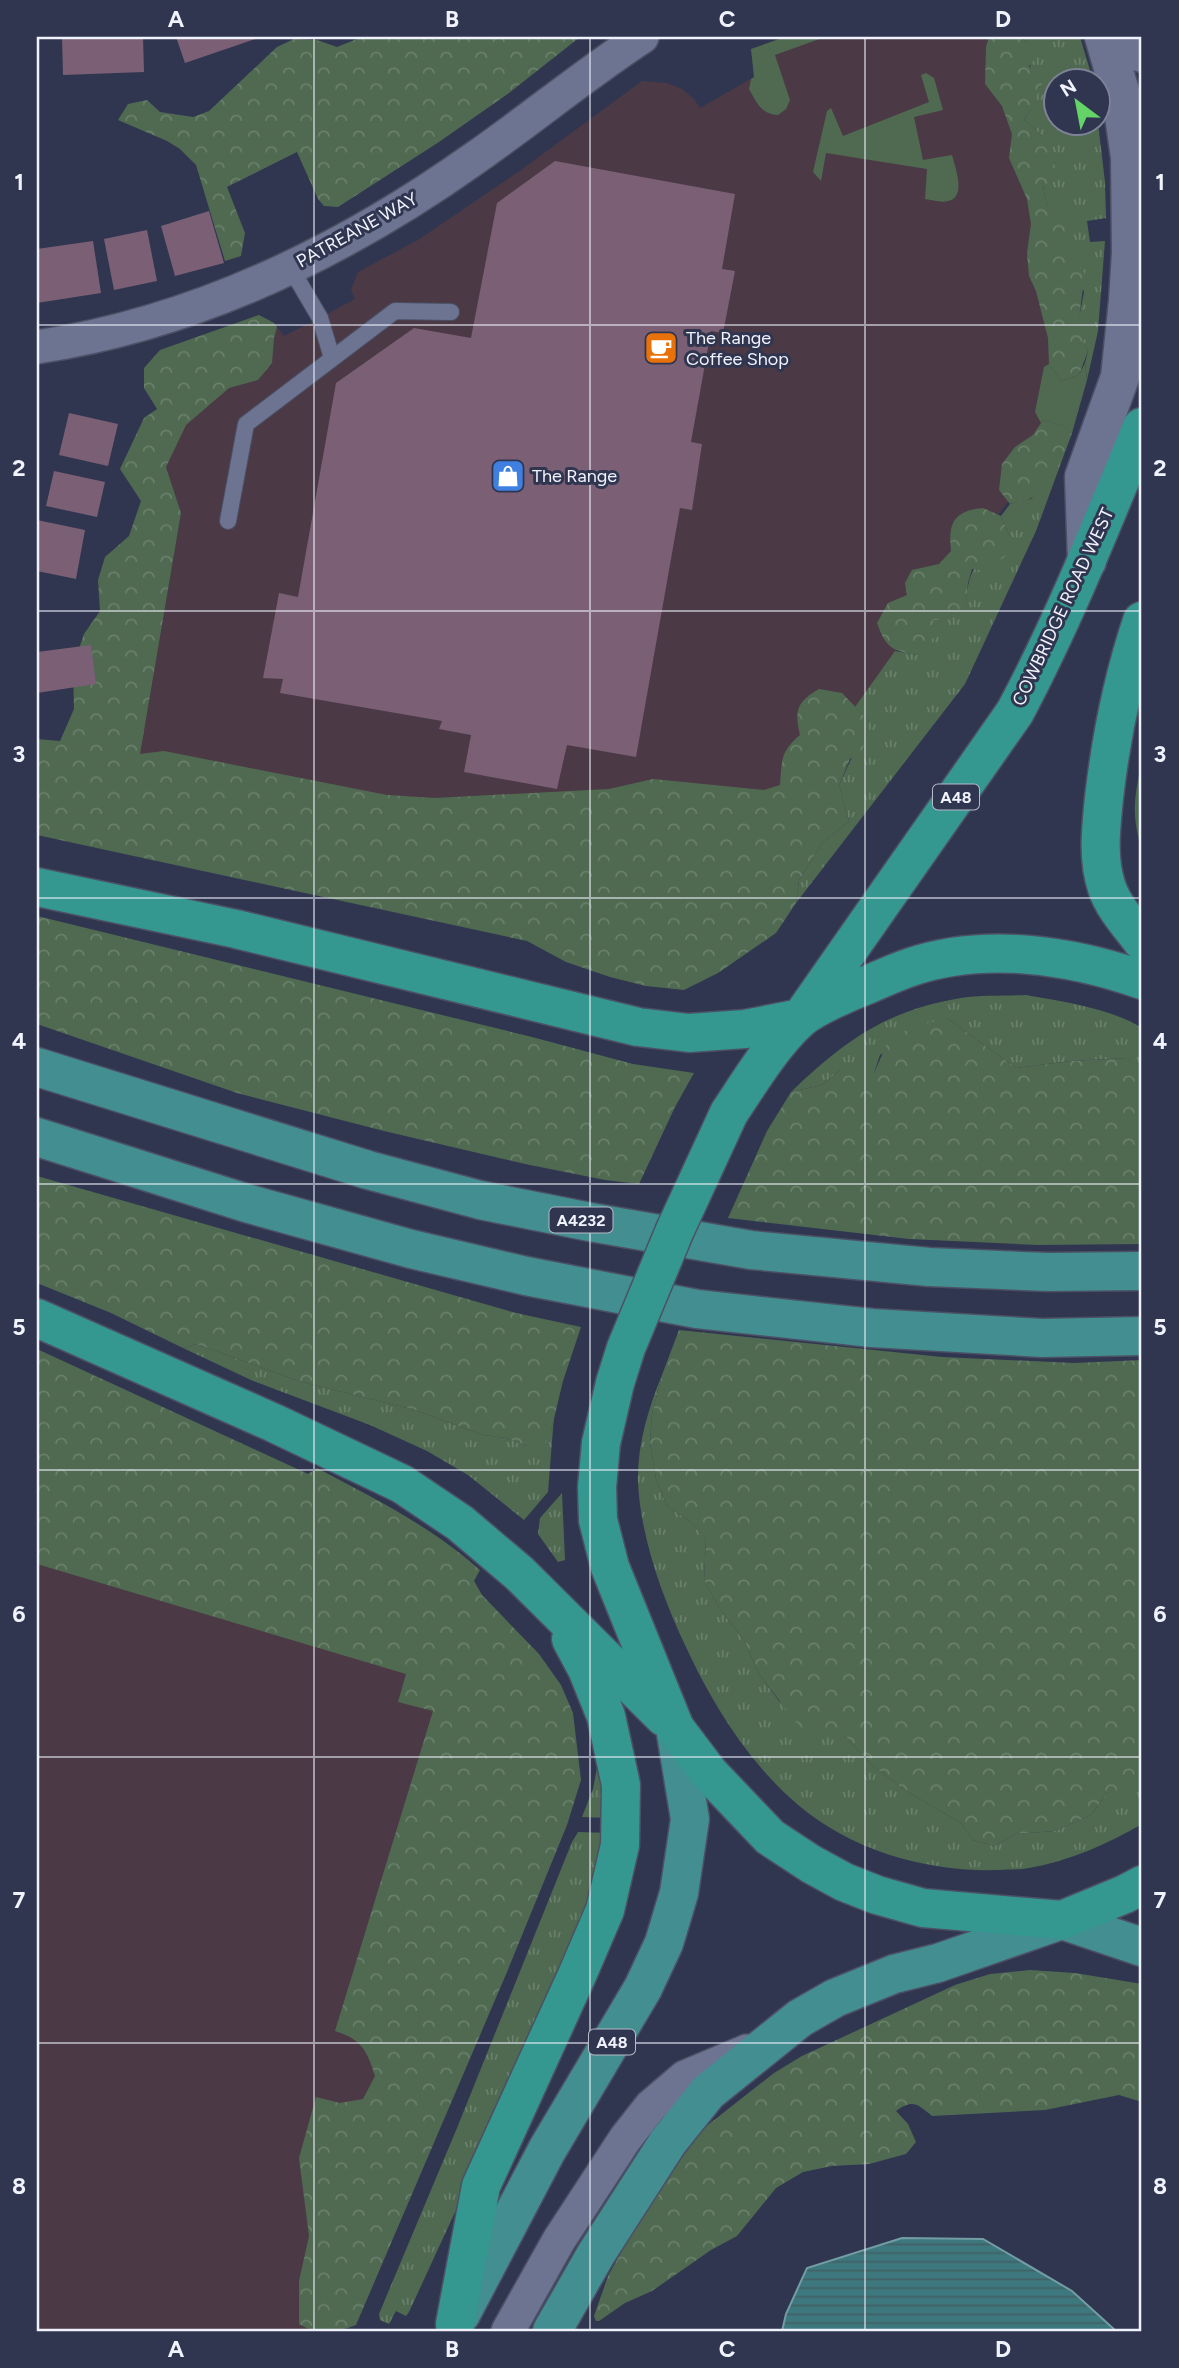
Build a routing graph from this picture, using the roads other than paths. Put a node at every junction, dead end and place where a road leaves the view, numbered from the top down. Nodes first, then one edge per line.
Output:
1 (642, 37) edge
2 (1104, 37) edge
3 (1136, 37) edge
4 (1142, 53) edge
5 (1136, 163) edge
6 (290, 267) junction
7 (451, 312) dead end
8 (37, 347) edge
9 (332, 358) junction
10 (1142, 428) edge
11 (228, 521) dead end
12 (1087, 561) junction
13 (1142, 621) edge
14 (37, 887) edge
15 (1142, 941) edge
16 (1142, 980) edge
17 (801, 1018) junction
18 (37, 1067) edge
19 (37, 1137) edge
20 (1142, 1271) edge
21 (37, 1318) edge
22 (1142, 1336) edge
23 (554, 1607) junction
24 (675, 1728) junction
25 (1142, 1885) edge
26 (1062, 1920) junction
27 (1142, 1947) edge
28 (766, 2044) junction
29 (454, 2327) edge
30 (509, 2331) edge
31 (552, 2331) edge

1 - 6 street, PATREANE WAY
2 - 5 street
3 - 4 street
5 - 12 street
6 - 8 street, PATREANE WAY
6 - 9 lane
7 - 9 lane
9 - 11 lane
10 - 12 highway, COWBRIDGE ROAD WEST / A48
12 - 17 highway, COWBRIDGE ROAD WEST / A48
13 - 15 highway
14 - 17 highway
16 - 17 highway
17 - 24 highway, bridge
18 - 20 main road, A4232
19 - 22 main road
21 - 23 highway
23 - 24 highway
23 - 29 highway
24 - 26 highway
24 - 29 main road, A48
25 - 26 highway
26 - 27 main road
26 - 28 main road
28 - 30 street
28 - 31 main road

